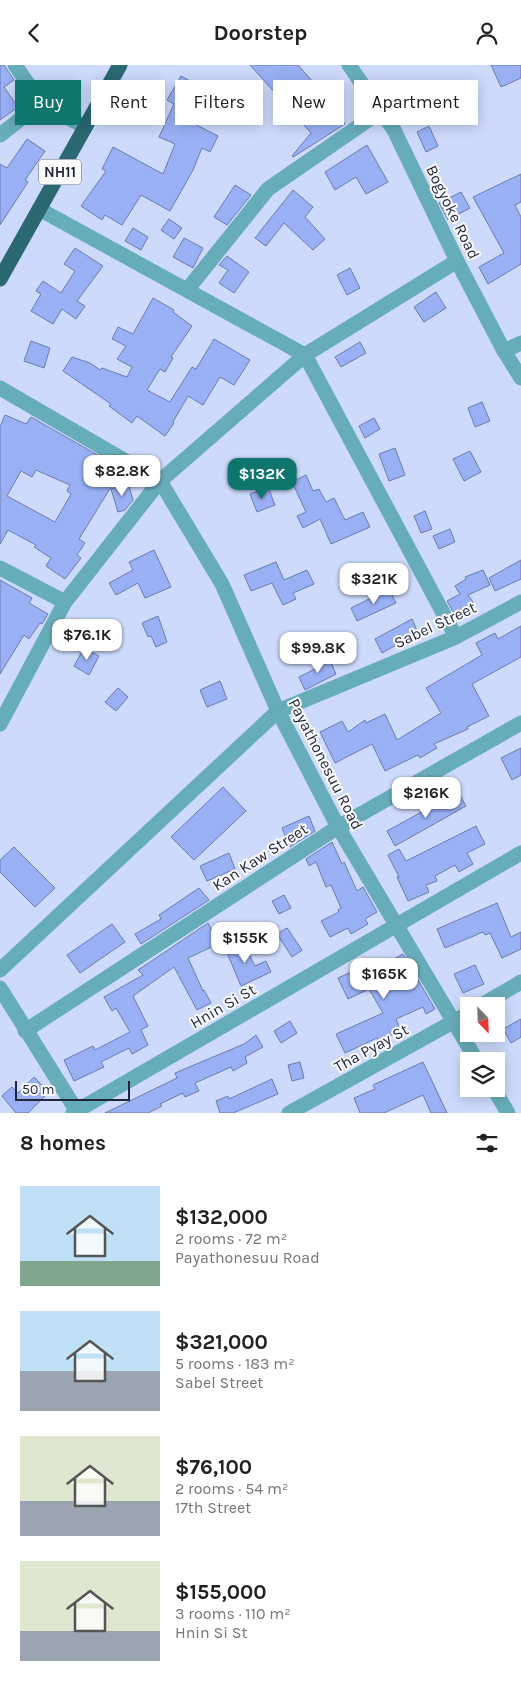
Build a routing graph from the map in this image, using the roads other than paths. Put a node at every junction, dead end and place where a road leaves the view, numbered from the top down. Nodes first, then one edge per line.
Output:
1 (15, 65) edge
2 (120, 65) edge
3 (349, 65) edge
4 (25, 80) edge
5 (359, 80) edge
6 (15, 123) edge
7 (81, 125) edge
8 (361, 125) edge
9 (390, 125) edge
10 (85, 127) junction
11 (0, 135) edge
12 (39, 209) junction
13 (457, 261) junction
14 (0, 279) edge
15 (187, 290) junction
16 (521, 343) edge
17 (504, 351) junction
18 (305, 355) junction
19 (521, 378) edge
20 (0, 388) edge
21 (160, 481) junction
22 (0, 568) edge
23 (65, 601) junction
24 (521, 602) edge
25 (456, 637) junction
26 (278, 711) junction
27 (521, 723) edge
28 (0, 724) edge
29 (338, 827) junction
30 (521, 853) edge
31 (396, 926) junction
32 (0, 970) edge
33 (521, 982) edge
34 (0, 988) edge
35 (495, 997) edge
36 (460, 1018) edge
37 (453, 1022) junction
38 (25, 1031) junction
39 (471, 1052) edge
40 (499, 1097) edge
41 (76, 1112) edge
42 (289, 1113) edge
43 (508, 1113) edge

1 - 4 street
2 - 10 highway, NH11
3 - 5 street, Bogyoke Road
6 - 11 street
7 - 10 street
8 - 15 street
9 - 13 street, Bogyoke Road
10 - 12 highway, NH11
12 - 14 highway, NH11
12 - 15 street
13 - 17 street, Bogyoke Road
13 - 18 street
15 - 18 street
16 - 17 street
17 - 19 street, Bogyoke Road
18 - 21 street
18 - 25 street
20 - 21 street, Payathonesuu Road
21 - 23 street
21 - 26 street, Payathonesuu Road
22 - 23 street
23 - 28 street
24 - 25 street, Sabel Street
25 - 26 street, Sabel Street
26 - 29 street, Payathonesuu Road
26 - 32 street
27 - 29 street, Kan Kaw Street
29 - 31 street, Payathonesuu Road
29 - 38 street, Kan Kaw Street
30 - 31 street, Hnin Si St
31 - 37 street, Payathonesuu Road
31 - 41 street, Hnin Si St
33 - 35 street
34 - 38 street
36 - 37 street, Tha Pyay St
37 - 39 street, Payathonesuu Road
37 - 42 street, Tha Pyay St
38 - 41 street
40 - 43 street

